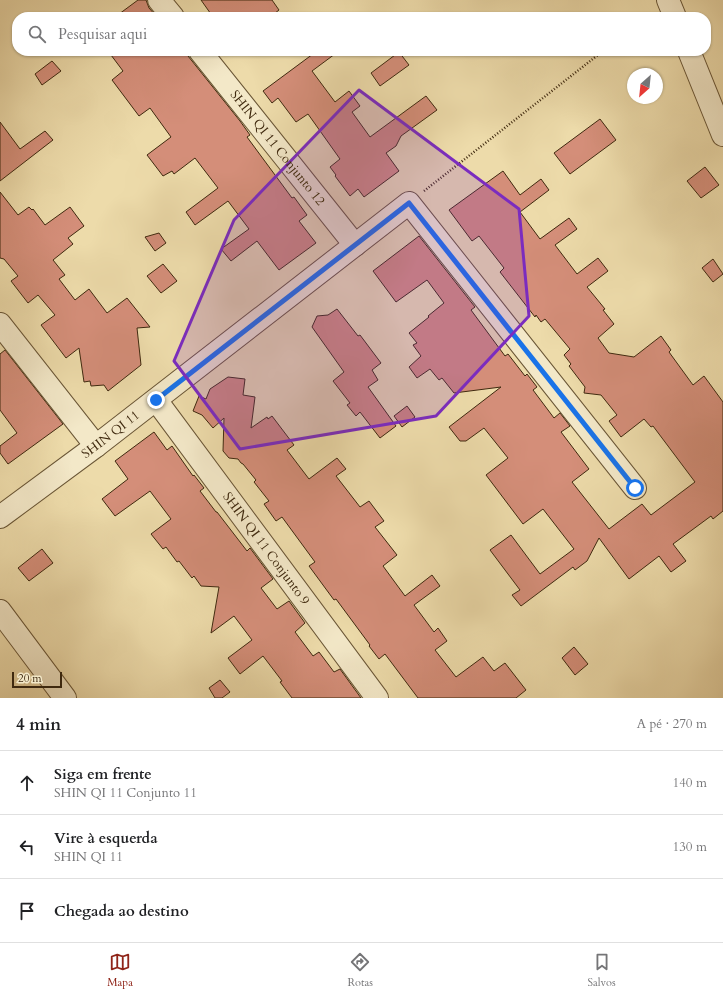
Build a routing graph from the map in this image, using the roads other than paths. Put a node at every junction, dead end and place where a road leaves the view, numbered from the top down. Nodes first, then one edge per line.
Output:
1 (159, 0) edge
2 (668, 0) edge
3 (169, 12) edge
4 (673, 12) edge
5 (204, 56) edge
6 (691, 56) edge
7 (723, 135) edge
8 (355, 245) junction
9 (0, 324) edge
10 (156, 400) junction
11 (96, 446) junction
12 (635, 488) dead end
13 (0, 516) edge
14 (0, 611) edge
15 (65, 698) edge
16 (377, 698) edge

1 - 3 street
2 - 4 street
5 - 8 street, SHIN QI 11 Conjunto 12
6 - 7 street
8 - 10 street, SHIN QI 11
8 - 12 street, SHIN QI 11
9 - 11 street
10 - 11 street, SHIN QI 11
10 - 16 street, SHIN QI 11 Conjunto 9
11 - 13 street, SHIN QI 11
14 - 15 street

